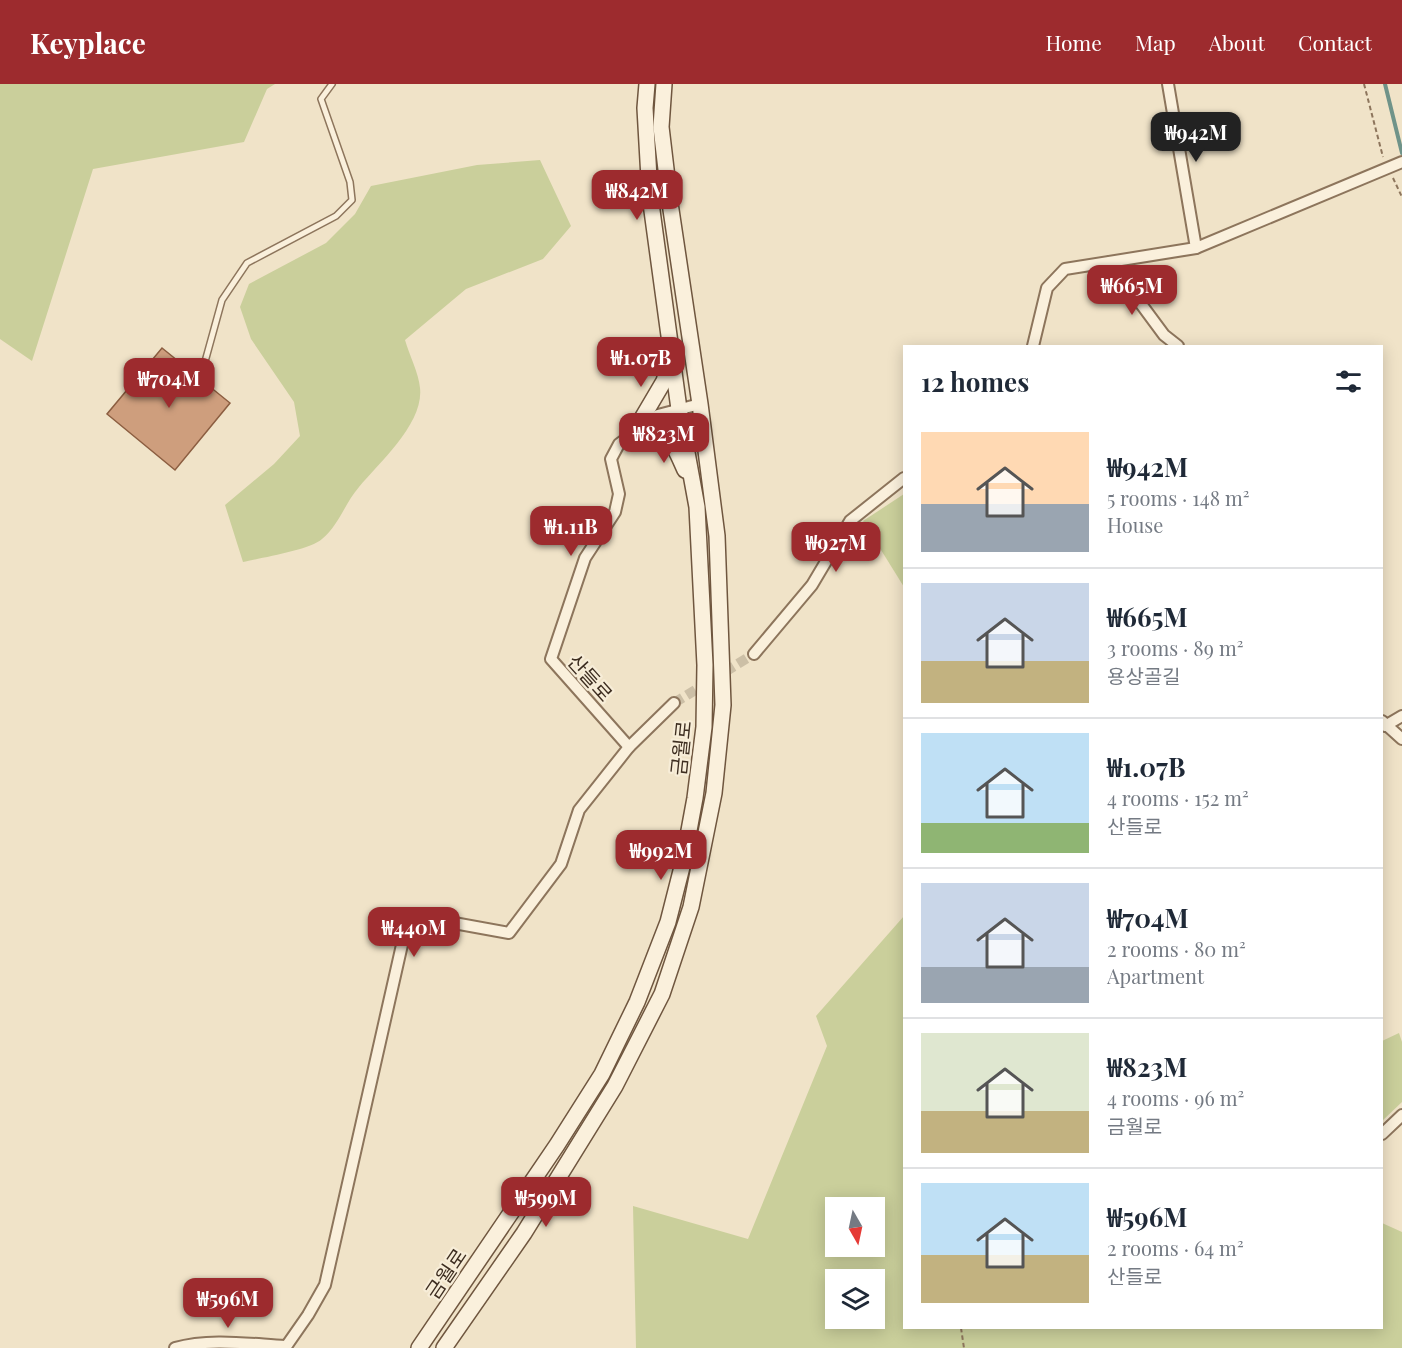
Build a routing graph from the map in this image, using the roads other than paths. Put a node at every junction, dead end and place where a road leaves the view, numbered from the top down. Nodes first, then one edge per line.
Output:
1 (332, 84) edge
2 (646, 84) edge
3 (664, 84) edge
4 (1168, 84) edge
5 (1396, 165) edge
6 (1196, 248) junction
7 (1110, 262) junction
8 (1034, 345) edge
9 (1177, 345) edge
10 (672, 356) junction
11 (206, 358) dead end
12 (700, 404) junction
13 (679, 409) junction
14 (634, 432) junction
15 (903, 479) edge
16 (695, 492) junction
17 (754, 654) tunnel mouth
18 (674, 703) tunnel mouth
19 (1402, 716) edge
20 (1383, 725) edge
21 (1402, 739) edge
22 (629, 747) junction
23 (1402, 1115) edge
24 (1383, 1133) edge
25 (285, 1347) edge
26 (175, 1348) edge
27 (419, 1348) edge
28 (444, 1348) edge

1 - 11 lane
2 - 10 main road, 금월로
3 - 12 main road, 금월로
4 - 6 street
5 - 6 street
6 - 7 street
7 - 8 street
7 - 9 street
10 - 13 main road, 금월로
10 - 14 main road
12 - 13 street, 산들로
12 - 28 main road, 금월로
13 - 14 street, 산들로
13 - 16 main road, 금월로
14 - 16 main road
14 - 22 street, 산들로
15 - 17 street
16 - 27 main road, 금월로
18 - 22 street
19 - 20 street
20 - 21 street
22 - 25 street
23 - 24 street
25 - 26 street

